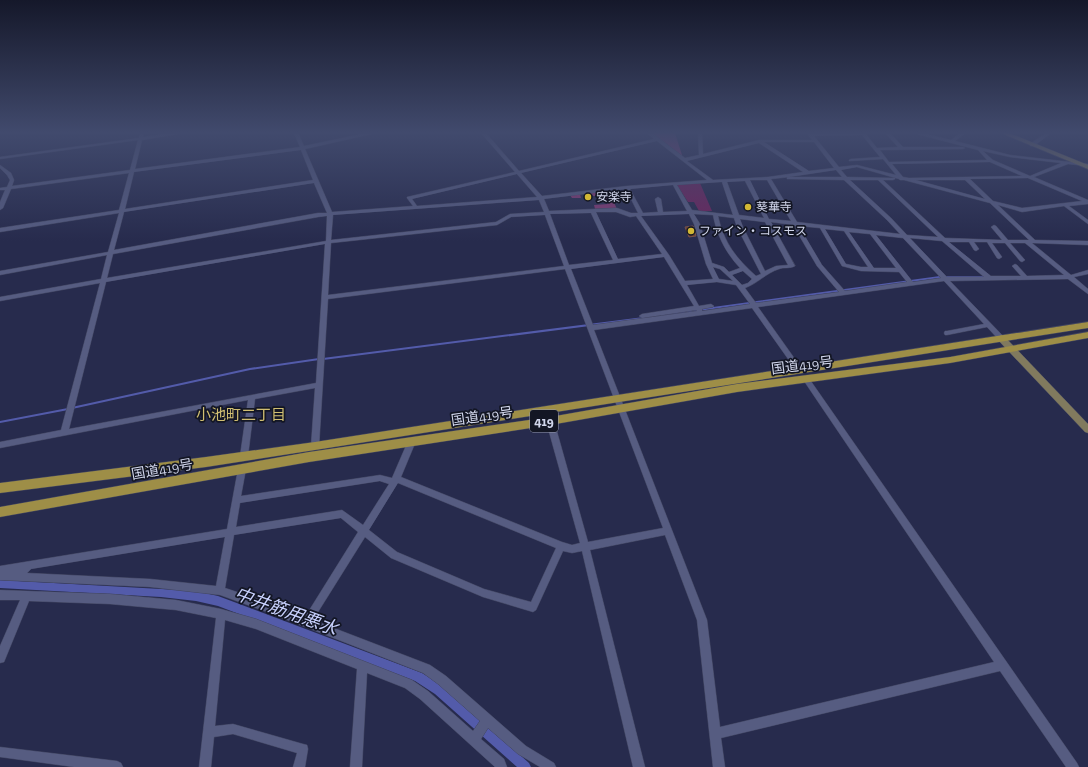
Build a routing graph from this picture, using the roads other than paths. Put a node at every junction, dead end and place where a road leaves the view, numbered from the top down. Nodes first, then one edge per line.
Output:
1 (3, 169) edge
2 (133, 169) edge
3 (155, 169) edge
4 (311, 169) edge
5 (515, 169) edge
6 (532, 169) edge
7 (696, 169) edge
8 (802, 169) edge
9 (828, 169) edge
10 (837, 169) edge
11 (867, 169) edge
12 (894, 169) edge
13 (1010, 169) edge
14 (1052, 169) edge
15 (805, 171) junction
16 (132, 172) junction
17 (518, 172) junction
18 (1031, 177) junction
19 (768, 178) junction
20 (966, 178) junction
21 (709, 179) junction
22 (747, 179) junction
23 (846, 179) junction
24 (879, 179) junction
25 (902, 179) junction
26 (724, 180) junction
27 (316, 181) junction
28 (674, 183) junction
29 (627, 187) junction
30 (10, 188) junction
31 (0, 189) edge
32 (539, 196) junction
33 (658, 199) dead end
34 (1087, 201) edge
35 (992, 202) junction
36 (1065, 205) junction
37 (415, 206) junction
38 (0, 208) edge
39 (121, 211) junction
40 (593, 211) junction
41 (692, 212) junction
42 (546, 213) junction
43 (661, 213) junction
44 (330, 214) junction
45 (715, 214) junction
46 (639, 215) junction
47 (736, 216) junction
48 (768, 220) junction
49 (1088, 222) edge
50 (795, 223) junction
51 (821, 226) junction
52 (994, 227) dead end
53 (845, 229) junction
54 (0, 230) edge
55 (871, 232) junction
56 (905, 236) junction
57 (943, 239) junction
58 (970, 240) junction
59 (988, 240) junction
60 (1007, 240) junction
61 (1026, 241) junction
62 (1033, 241) junction
63 (329, 242) junction
64 (1088, 243) edge
65 (976, 249) dead end
66 (111, 252) junction
67 (666, 255) junction
68 (999, 257) dead end
69 (616, 260) junction
70 (1022, 260) dead end
71 (709, 264) junction
72 (1015, 266) dead end
73 (567, 267) junction
74 (744, 269) junction
75 (872, 269) junction
76 (900, 270) junction
77 (1088, 272) edge
78 (0, 273) edge
79 (728, 274) junction
80 (764, 274) junction
81 (943, 277) junction
82 (989, 277) junction
83 (1025, 277) junction
84 (1069, 277) junction
85 (755, 279) junction
86 (716, 280) junction
87 (103, 281) junction
88 (909, 282) junction
89 (682, 283) junction
90 (740, 285) junction
91 (841, 291) junction
92 (1088, 292) edge
93 (326, 297) junction
94 (0, 299) edge
95 (753, 303) junction
96 (699, 310) junction
97 (1088, 325) edge
98 (589, 326) junction
99 (989, 326) junction
100 (947, 333) dead end
101 (1088, 335) edge
102 (1002, 338) junction
103 (1012, 348) junction
104 (803, 375) junction
105 (319, 385) junction
106 (252, 397) junction
107 (619, 403) junction
108 (550, 420) junction
109 (1088, 430) edge
110 (64, 432) junction
111 (412, 441) junction
112 (0, 444) edge
113 (315, 446) junction
114 (244, 456) junction
115 (242, 469) junction
116 (395, 481) junction
117 (0, 488) edge
118 (236, 500) junction
119 (0, 512) edge
120 (364, 530) junction
121 (668, 531) junction
122 (230, 533) junction
123 (560, 546) junction
124 (585, 546) junction
125 (28, 565) junction
126 (0, 570) edge
127 (0, 576) edge
128 (20, 576) junction
129 (220, 591) junction
130 (0, 595) edge
131 (26, 596) junction
132 (221, 614) junction
133 (307, 622) junction
134 (0, 658) edge
135 (1002, 665) junction
136 (362, 666) junction
137 (487, 720) junction
138 (208, 732) junction
139 (715, 734) junction
140 (474, 739) junction
141 (0, 752) edge
142 (503, 766) edge
143 (117, 767) edge
144 (205, 767) edge
145 (299, 767) edge
146 (356, 767) edge
147 (550, 767) edge
148 (639, 767) edge
149 (719, 767) edge
150 (1073, 767) edge

1 - 30 street
2 - 16 street
3 - 16 street
4 - 27 street
5 - 17 street
6 - 17 street
7 - 21 street
8 - 15 street
9 - 15 street
10 - 23 street
11 - 25 street
12 - 25 street
13 - 18 street
14 - 18 street
15 - 19 street
15 - 21 street
16 - 30 street
16 - 39 street
17 - 32 street
17 - 37 street
18 - 20 street
18 - 34 street
19 - 22 street
19 - 23 street
19 - 50 street
20 - 25 street
20 - 35 street
21 - 26 street
21 - 28 street
21 - 32 street
22 - 26 street
22 - 48 street
23 - 24 street
23 - 56 street
24 - 25 street
24 - 57 street
25 - 35 street
26 - 47 street
27 - 39 street
27 - 44 street
28 - 29 street
28 - 41 street
29 - 32 street
29 - 46 street
30 - 31 street
30 - 38 street
32 - 37 street
32 - 42 street
33 - 43 street
34 - 36 street
35 - 36 street
35 - 62 street
36 - 49 street
37 - 44 street
39 - 54 street
39 - 66 street
40 - 42 street
40 - 46 street
40 - 69 street
41 - 43 street
41 - 45 street
41 - 71 street
42 - 63 street
42 - 73 street
43 - 46 street
44 - 63 street
44 - 66 street
45 - 47 street
45 - 74 street
46 - 67 street
47 - 48 street
47 - 80 street
48 - 50 street
48 - 80 street
50 - 51 street
50 - 91 street
51 - 53 street
51 - 75 street
52 - 60 street
53 - 55 street
53 - 75 street
55 - 56 street
55 - 76 street
56 - 57 street
56 - 81 street
57 - 58 street
57 - 82 street
58 - 59 street
58 - 65 street
59 - 60 street
59 - 68 street
60 - 61 street
60 - 70 street
61 - 62 street
61 - 84 street
62 - 64 street
63 - 87 street
63 - 93 street
66 - 78 street
66 - 87 street
67 - 69 street
67 - 89 street
69 - 73 street
71 - 79 street
71 - 86 street
72 - 83 street
73 - 93 street
73 - 98 street
74 - 79 street
74 - 85 street
75 - 76 street
76 - 88 street
77 - 84 street
79 - 90 street
80 - 85 street
81 - 82 street
81 - 88 street
81 - 99 street
82 - 83 street
83 - 84 street
84 - 92 street
85 - 90 street
86 - 89 street
86 - 90 street
87 - 94 street
87 - 110 street
88 - 91 street
89 - 96 street
90 - 95 street
91 - 95 street
93 - 105 street
95 - 96 street
95 - 104 street
96 - 98 street
97 - 102 highway, 国道419号 / 419
98 - 107 street
99 - 100 street
99 - 102 street
101 - 103 highway, 国道419号 / 419
102 - 103 main road
102 - 104 highway, 国道419号 / 419
103 - 104 highway, 国道419号 / 419
103 - 109 main road
104 - 107 highway, 国道419号 / 419
104 - 135 street
105 - 106 street
105 - 113 street
106 - 110 street
106 - 114 street
107 - 108 highway, 国道419号 / 419
107 - 113 highway, 国道419号 / 419
107 - 121 street
108 - 111 highway, 国道419号 / 419
108 - 124 street
110 - 112 street
111 - 115 highway, 国道419号 / 419
111 - 116 street
113 - 114 highway, 国道419号 / 419
114 - 117 highway, 国道419号 / 419
115 - 118 street
115 - 119 highway, 国道419号 / 419
116 - 118 street
116 - 120 street
116 - 123 street
118 - 122 street
120 - 122 street
120 - 123 street
120 - 133 street
121 - 124 street
121 - 139 street
122 - 125 street
122 - 129 street
123 - 124 street
124 - 148 street
125 - 126 street
125 - 128 street
127 - 128 street
128 - 129 street
129 - 133 street
130 - 131 street
131 - 132 street
131 - 134 street
132 - 136 street
132 - 138 street
133 - 137 street
135 - 139 street
135 - 150 street
136 - 140 street
136 - 146 street
137 - 140 street
137 - 147 street
138 - 144 street
138 - 145 street
139 - 149 street
140 - 142 street
141 - 143 street

